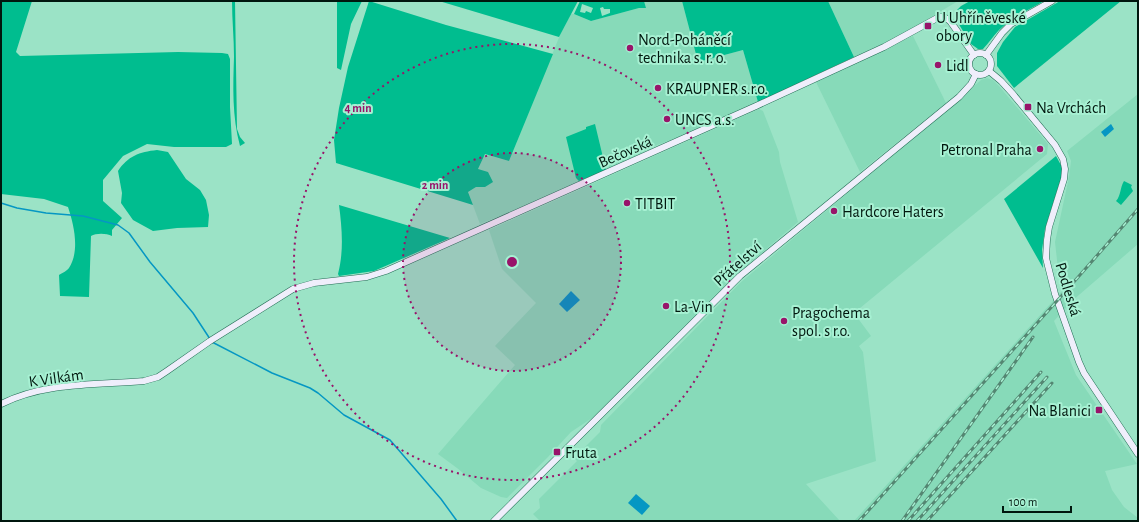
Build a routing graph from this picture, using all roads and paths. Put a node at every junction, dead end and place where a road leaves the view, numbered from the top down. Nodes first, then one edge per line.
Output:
1 (1052, 1) edge
2 (974, 55) junction
3 (986, 55) junction
4 (989, 71) junction
5 (976, 74) junction
6 (211, 340) joint
7 (1, 404) edge
8 (1138, 454) edge
9 (494, 521) edge

1 - 3 main road
2 - 3 main road
2 - 5 main road
2 - 6 main road, Bečovská
3 - 4 main road
4 - 5 main road
4 - 8 main road, Podleská
5 - 9 main road, Přátelství
6 - 7 main road, K Vilkám

